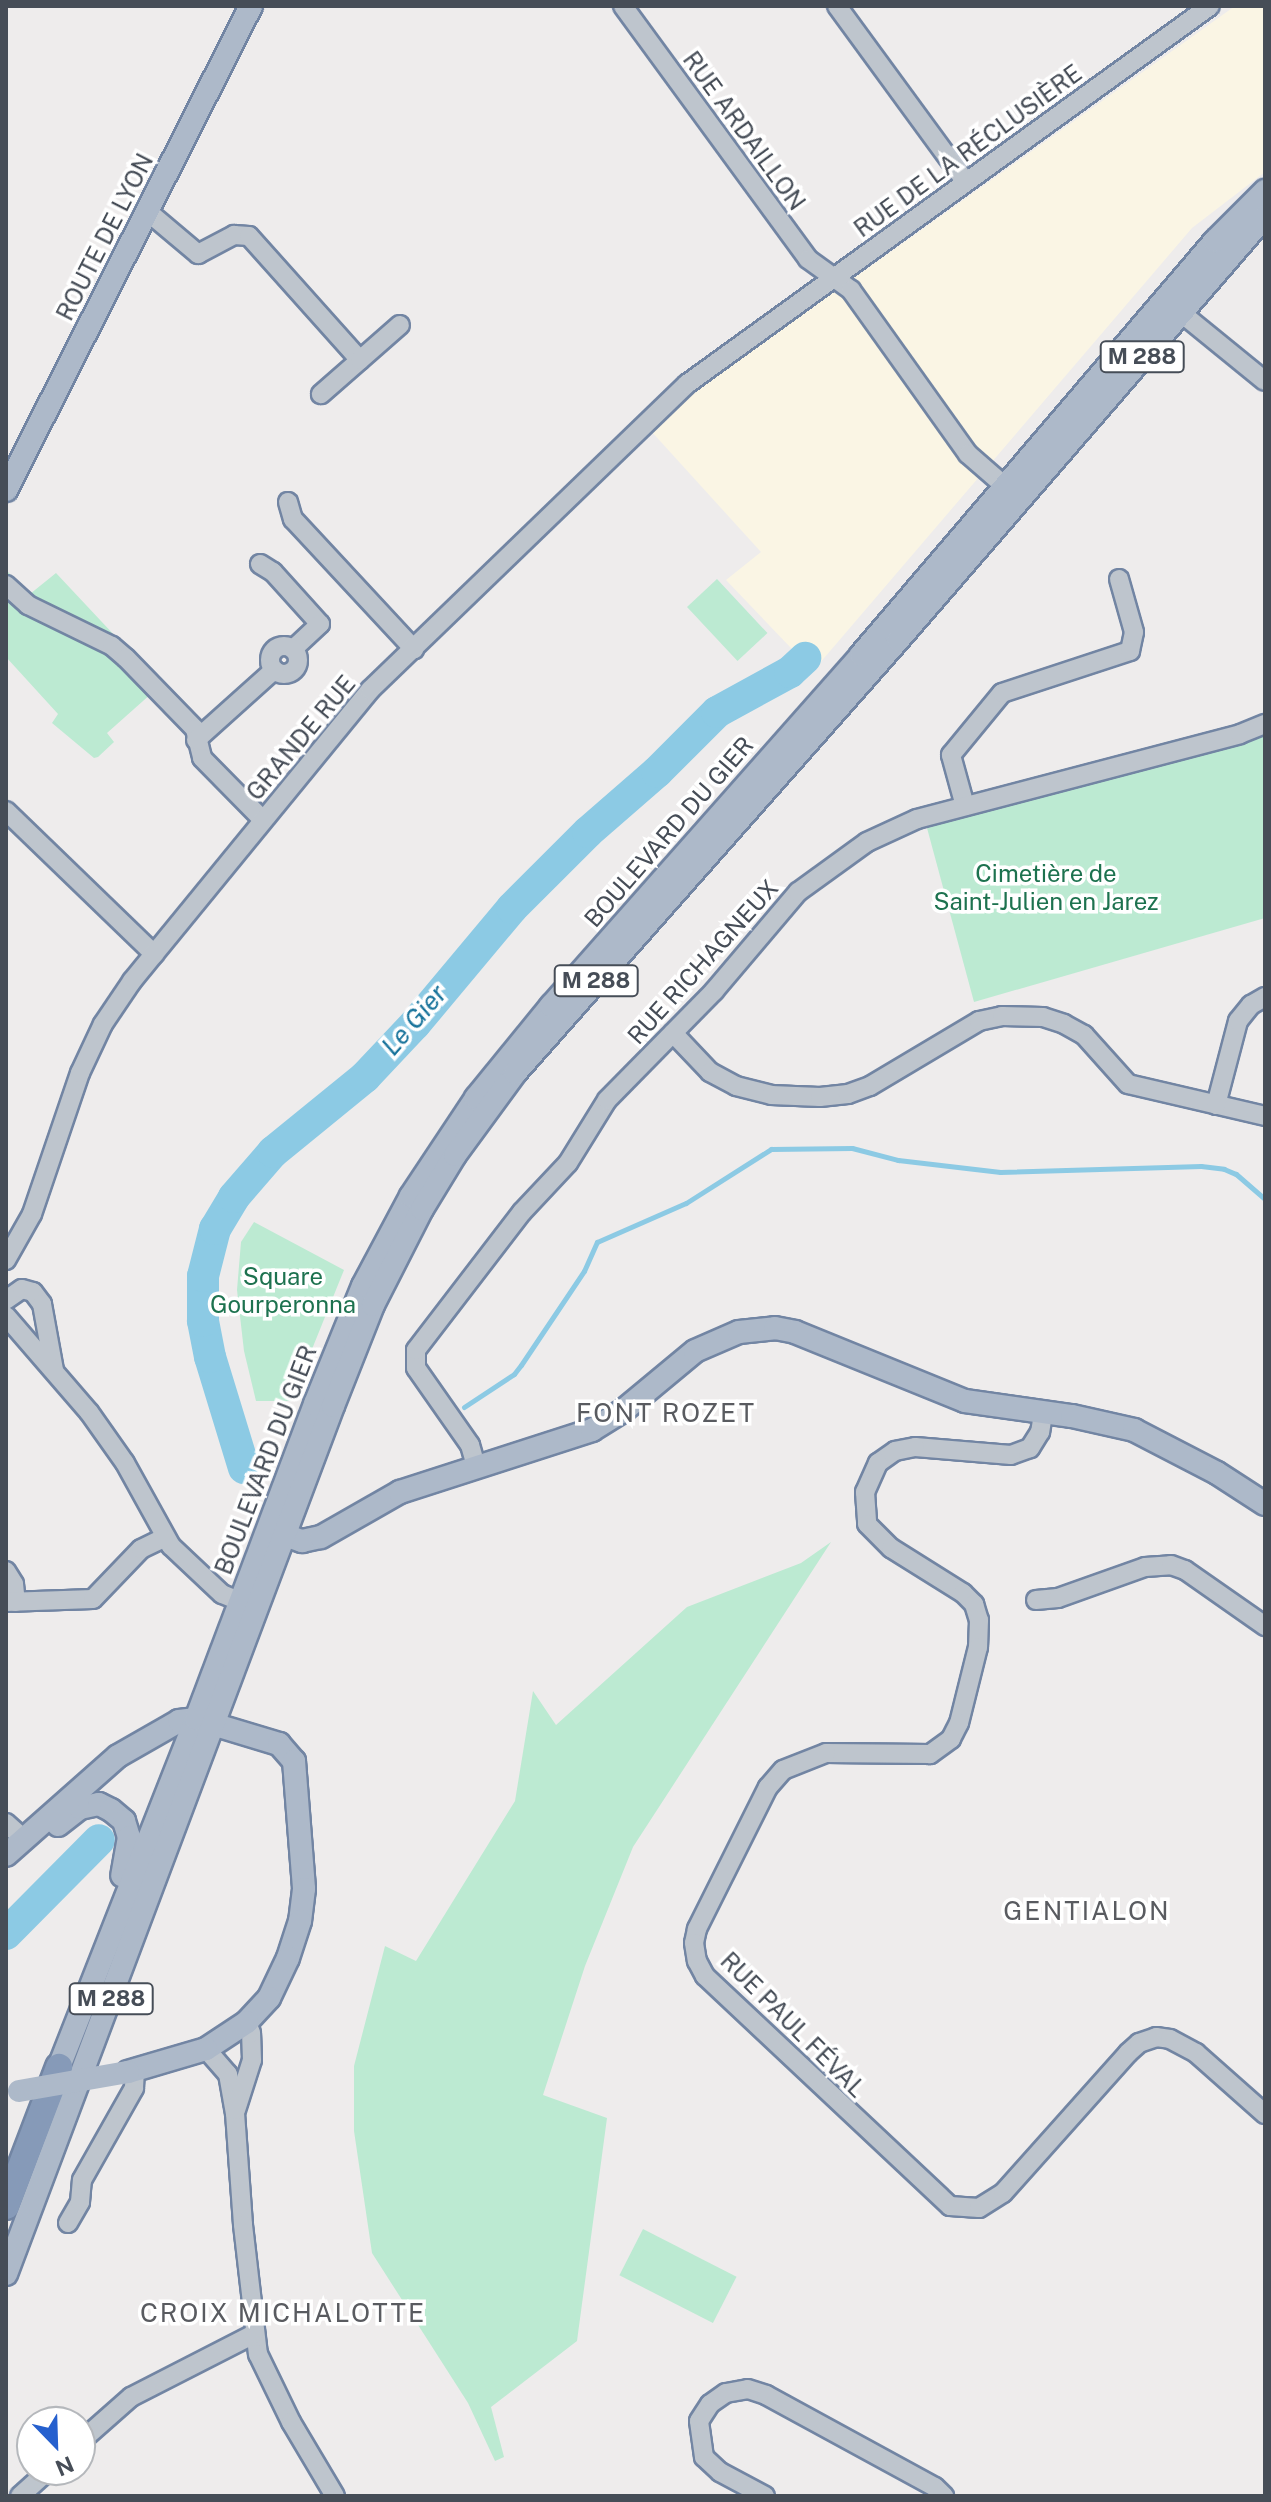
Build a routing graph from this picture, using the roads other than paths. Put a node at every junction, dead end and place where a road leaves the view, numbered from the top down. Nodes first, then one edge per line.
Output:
1 (251, 6) edge
2 (623, 6) edge
3 (837, 6) edge
4 (1210, 6) edge
5 (966, 182) junction
6 (1265, 191) edge
7 (147, 211) junction
8 (1265, 216) edge
9 (832, 279) junction
10 (1180, 312) junction
11 (400, 325) dead end
12 (753, 335) joint
13 (360, 360) junction
14 (1265, 381) edge
15 (321, 394) dead end
16 (6, 490) edge
17 (1013, 493) junction
18 (288, 502) dead end
19 (260, 564) dead end
20 (1119, 579) dead end
21 (6, 585) edge
22 (414, 649) junction
23 (1265, 724) edge
24 (196, 740) junction
25 (965, 806) junction
26 (6, 811) edge
27 (263, 820) junction
28 (154, 954) junction
29 (1265, 997) edge
30 (673, 1033) junction
31 (1216, 1105) junction
32 (1265, 1116) edge
33 (6, 1260) edge
34 (6, 1300) edge
35 (6, 1316) edge
36 (54, 1370) junction
37 (1043, 1414) junction
38 (476, 1466) junction
39 (1265, 1504) edge
40 (277, 1532) junction
41 (164, 1538) junction
42 (6, 1571) edge
43 (1036, 1600) dead end
44 (11, 1602) edge
45 (249, 1605) junction
46 (1265, 1626) edge
47 (206, 1721) junction
48 (6, 1823) edge
49 (24, 1839) junction
50 (6, 1855) edge
51 (6, 1872) edge
52 (247, 2022) junction
53 (70, 2036) junction
54 (206, 2049) junction
55 (59, 2067) joint
56 (132, 2071) junction
57 (13, 2093) edge
58 (235, 2113) junction
59 (1265, 2114) edge
60 (6, 2206) edge
61 (68, 2223) dead end
62 (6, 2274) edge
63 (254, 2334) junction
64 (96, 2428) edge
65 (335, 2496) edge
66 (765, 2496) edge
67 (944, 2496) edge

1 - 7 main road, ROUTE DE LYON
2 - 9 street, RUE ARDAILLON
3 - 5 street
4 - 5 street, RUE DE LA RÉCLUSIÈRE
5 - 9 street, RUE DE LA RÉCLUSIÈRE
6 - 17 main road, M 288
7 - 13 street
7 - 16 main road, ROUTE DE LYON
8 - 10 main road, M 288
9 - 12 street, RUE DE LA RÉCLUSIÈRE
9 - 17 street, RUE ARDAILLON
10 - 14 street
10 - 17 main road, M 288
11 - 13 street
12 - 22 street, GRANDE RUE
13 - 15 street
17 - 40 main road, BOULEVARD DU GIER / M 288
18 - 22 street
19 - 24 street
20 - 25 street
21 - 24 street
22 - 27 street, GRANDE RUE
23 - 25 street, RUE RICHAGNEUX
24 - 27 street
25 - 30 street, RUE RICHAGNEUX
26 - 28 street
27 - 28 street, GRANDE RUE
28 - 33 street, GRANDE RUE
29 - 31 street
30 - 31 street
30 - 38 street, RUE RICHAGNEUX
31 - 32 street
34 - 36 street
35 - 36 street
36 - 41 street
37 - 38 main road
37 - 39 main road
37 - 59 street, RUE PAUL FÉVAL
38 - 40 main road
40 - 45 main road, BOULEVARD DU GIER / M 288
41 - 44 street
41 - 45 street
42 - 44 street
43 - 46 street
45 - 47 main road, BOULEVARD DU GIER / M 288
47 - 49 main road
47 - 52 main road
47 - 53 main road, M 288
47 - 62 main road, M 288
48 - 49 street
49 - 50 main road
49 - 51 main road
51 - 53 main road
52 - 54 main road
52 - 58 street
53 - 55 main road
54 - 56 main road
54 - 58 street
55 - 60 highway
56 - 57 main road, bridge
56 - 61 street
58 - 63 street
63 - 64 street
63 - 65 street
66 - 67 street

